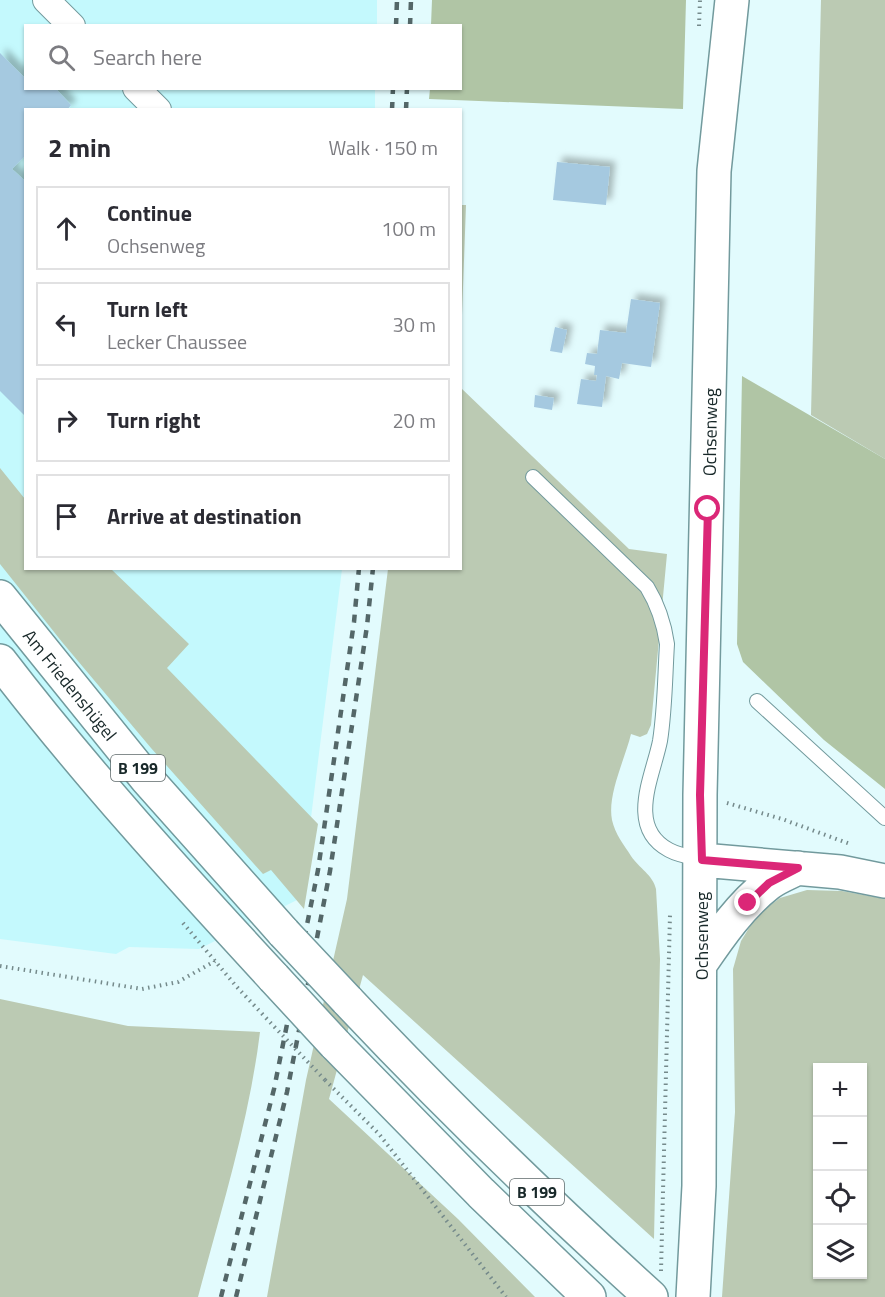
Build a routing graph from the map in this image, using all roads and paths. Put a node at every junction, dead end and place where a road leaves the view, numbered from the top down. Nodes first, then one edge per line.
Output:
1 (46, 0) edge
2 (732, 0) edge
3 (70, 24) edge
4 (138, 90) edge
5 (156, 108) edge
6 (533, 477) dead end
7 (0, 597) edge
8 (0, 661) edge
9 (757, 701) dead end
10 (700, 795) junction
11 (885, 818) edge
12 (854, 845) dead end
13 (702, 860) junction
14 (798, 868) junction
15 (885, 880) edge
16 (670, 910) dead end
17 (701, 963) junction
18 (0, 966) edge
19 (654, 1289) edge
20 (506, 1297) edge
21 (589, 1297) edge
22 (693, 1297) edge

1 - 3 street
2 - 10 main road, Ochsenweg
4 - 5 street
6 - 13 lane
7 - 19 main road, Am Friedenshügel / B 199, bridge
8 - 21 main road, B 199, bridge
9 - 11 lane
10 - 12 path
10 - 13 main road, Ochsenweg
13 - 14 main road
13 - 17 main road, Ochsenweg
14 - 15 main road
14 - 17 main road
16 - 19 path
17 - 22 main road, Ochsenweg
18 - 20 path, bridge

